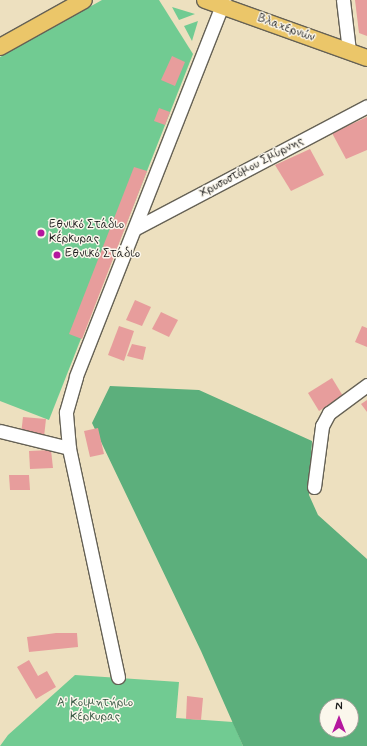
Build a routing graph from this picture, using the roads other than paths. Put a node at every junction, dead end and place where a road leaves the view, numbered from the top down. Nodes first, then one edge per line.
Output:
1 (84, 0) edge
2 (205, 0) edge
3 (342, 0) edge
4 (223, 3) edge
5 (0, 47) edge
6 (349, 51) junction
7 (367, 58) edge
8 (367, 106) edge
9 (136, 228) junction
10 (367, 385) edge
11 (0, 431) edge
12 (69, 448) junction
13 (314, 487) dead end
14 (118, 677) dead end

1 - 5 main road
2 - 4 main road, Βλαχερνών
3 - 6 street
4 - 6 main road, Βλαχερνών
4 - 9 street
6 - 7 main road, Βλαχερνών
8 - 9 street, Χρυσοστόμου Σμύρνης
9 - 12 street
10 - 13 street
11 - 12 street
12 - 14 street

